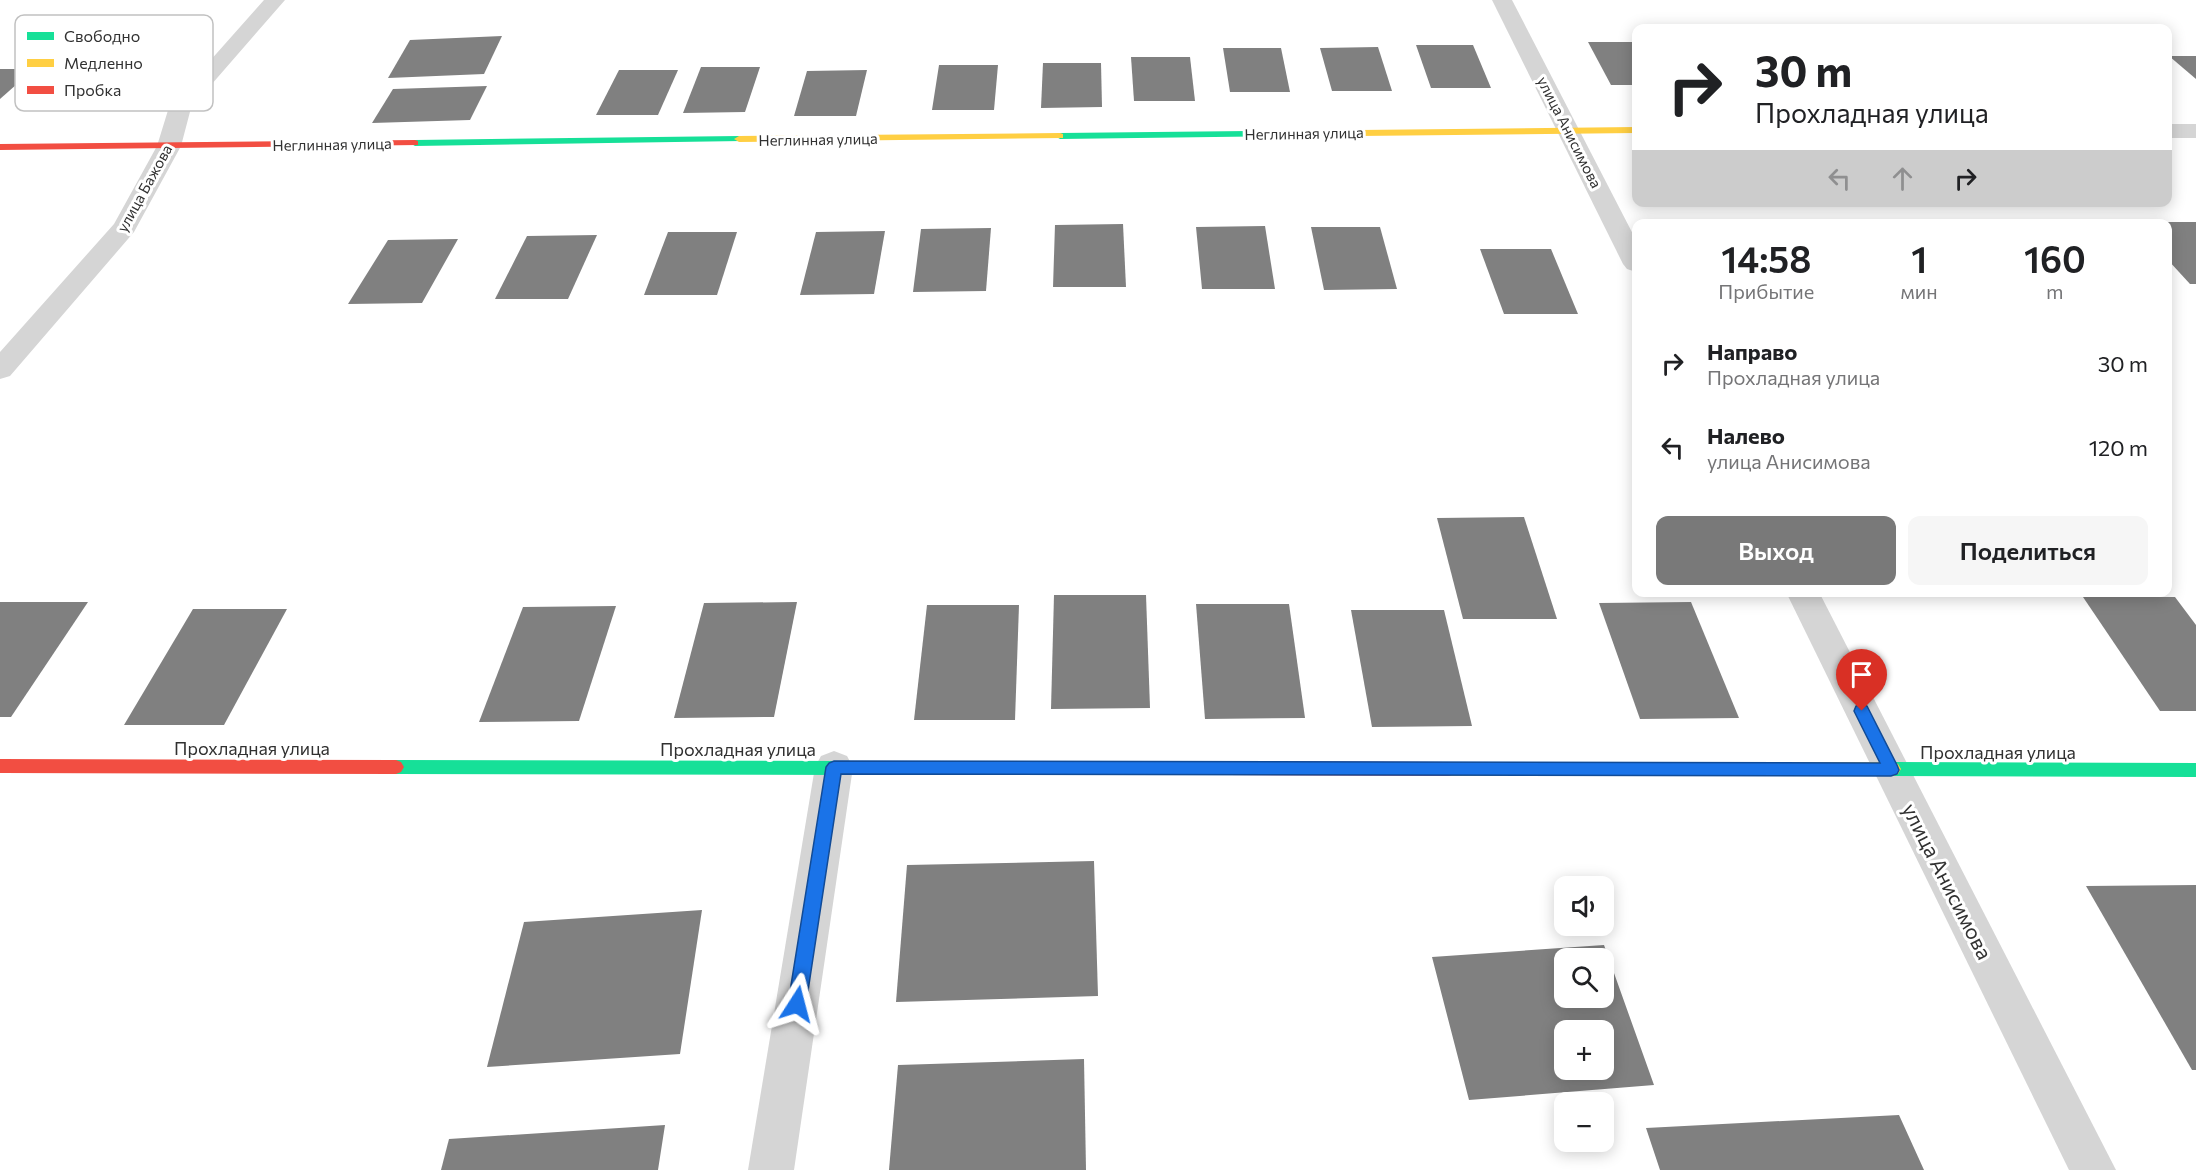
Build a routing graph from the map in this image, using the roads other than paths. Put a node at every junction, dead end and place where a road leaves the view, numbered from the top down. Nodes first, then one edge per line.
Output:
1 (275, 0) edge
2 (1502, 0) edge
3 (213, 70) edge
4 (179, 111) edge
5 (1569, 130) junction
6 (1632, 130) edge
7 (2172, 130) edge
8 (2196, 130) edge
9 (169, 146) junction
10 (0, 147) edge
11 (1632, 256) edge
12 (0, 370) edge
13 (1804, 597) edge
14 (0, 766) edge
15 (834, 767) junction
16 (1891, 770) junction
17 (2196, 770) edge
18 (771, 1170) edge
19 (2093, 1170) edge

1 - 3 street, улица Бажова
2 - 5 street, улица Анисимова
4 - 9 street, улица Бажова
5 - 6 street, Неглинная улица
5 - 9 street, Неглинная улица
5 - 11 street, улица Анисимова
7 - 8 street
9 - 10 street, Неглинная улица
9 - 12 street, улица Бажова
13 - 16 street, улица Анисимова
14 - 15 street, Прохладная улица
15 - 16 street, Прохладная улица
15 - 18 street
16 - 17 street, Прохладная улица
16 - 19 street, улица Анисимова

